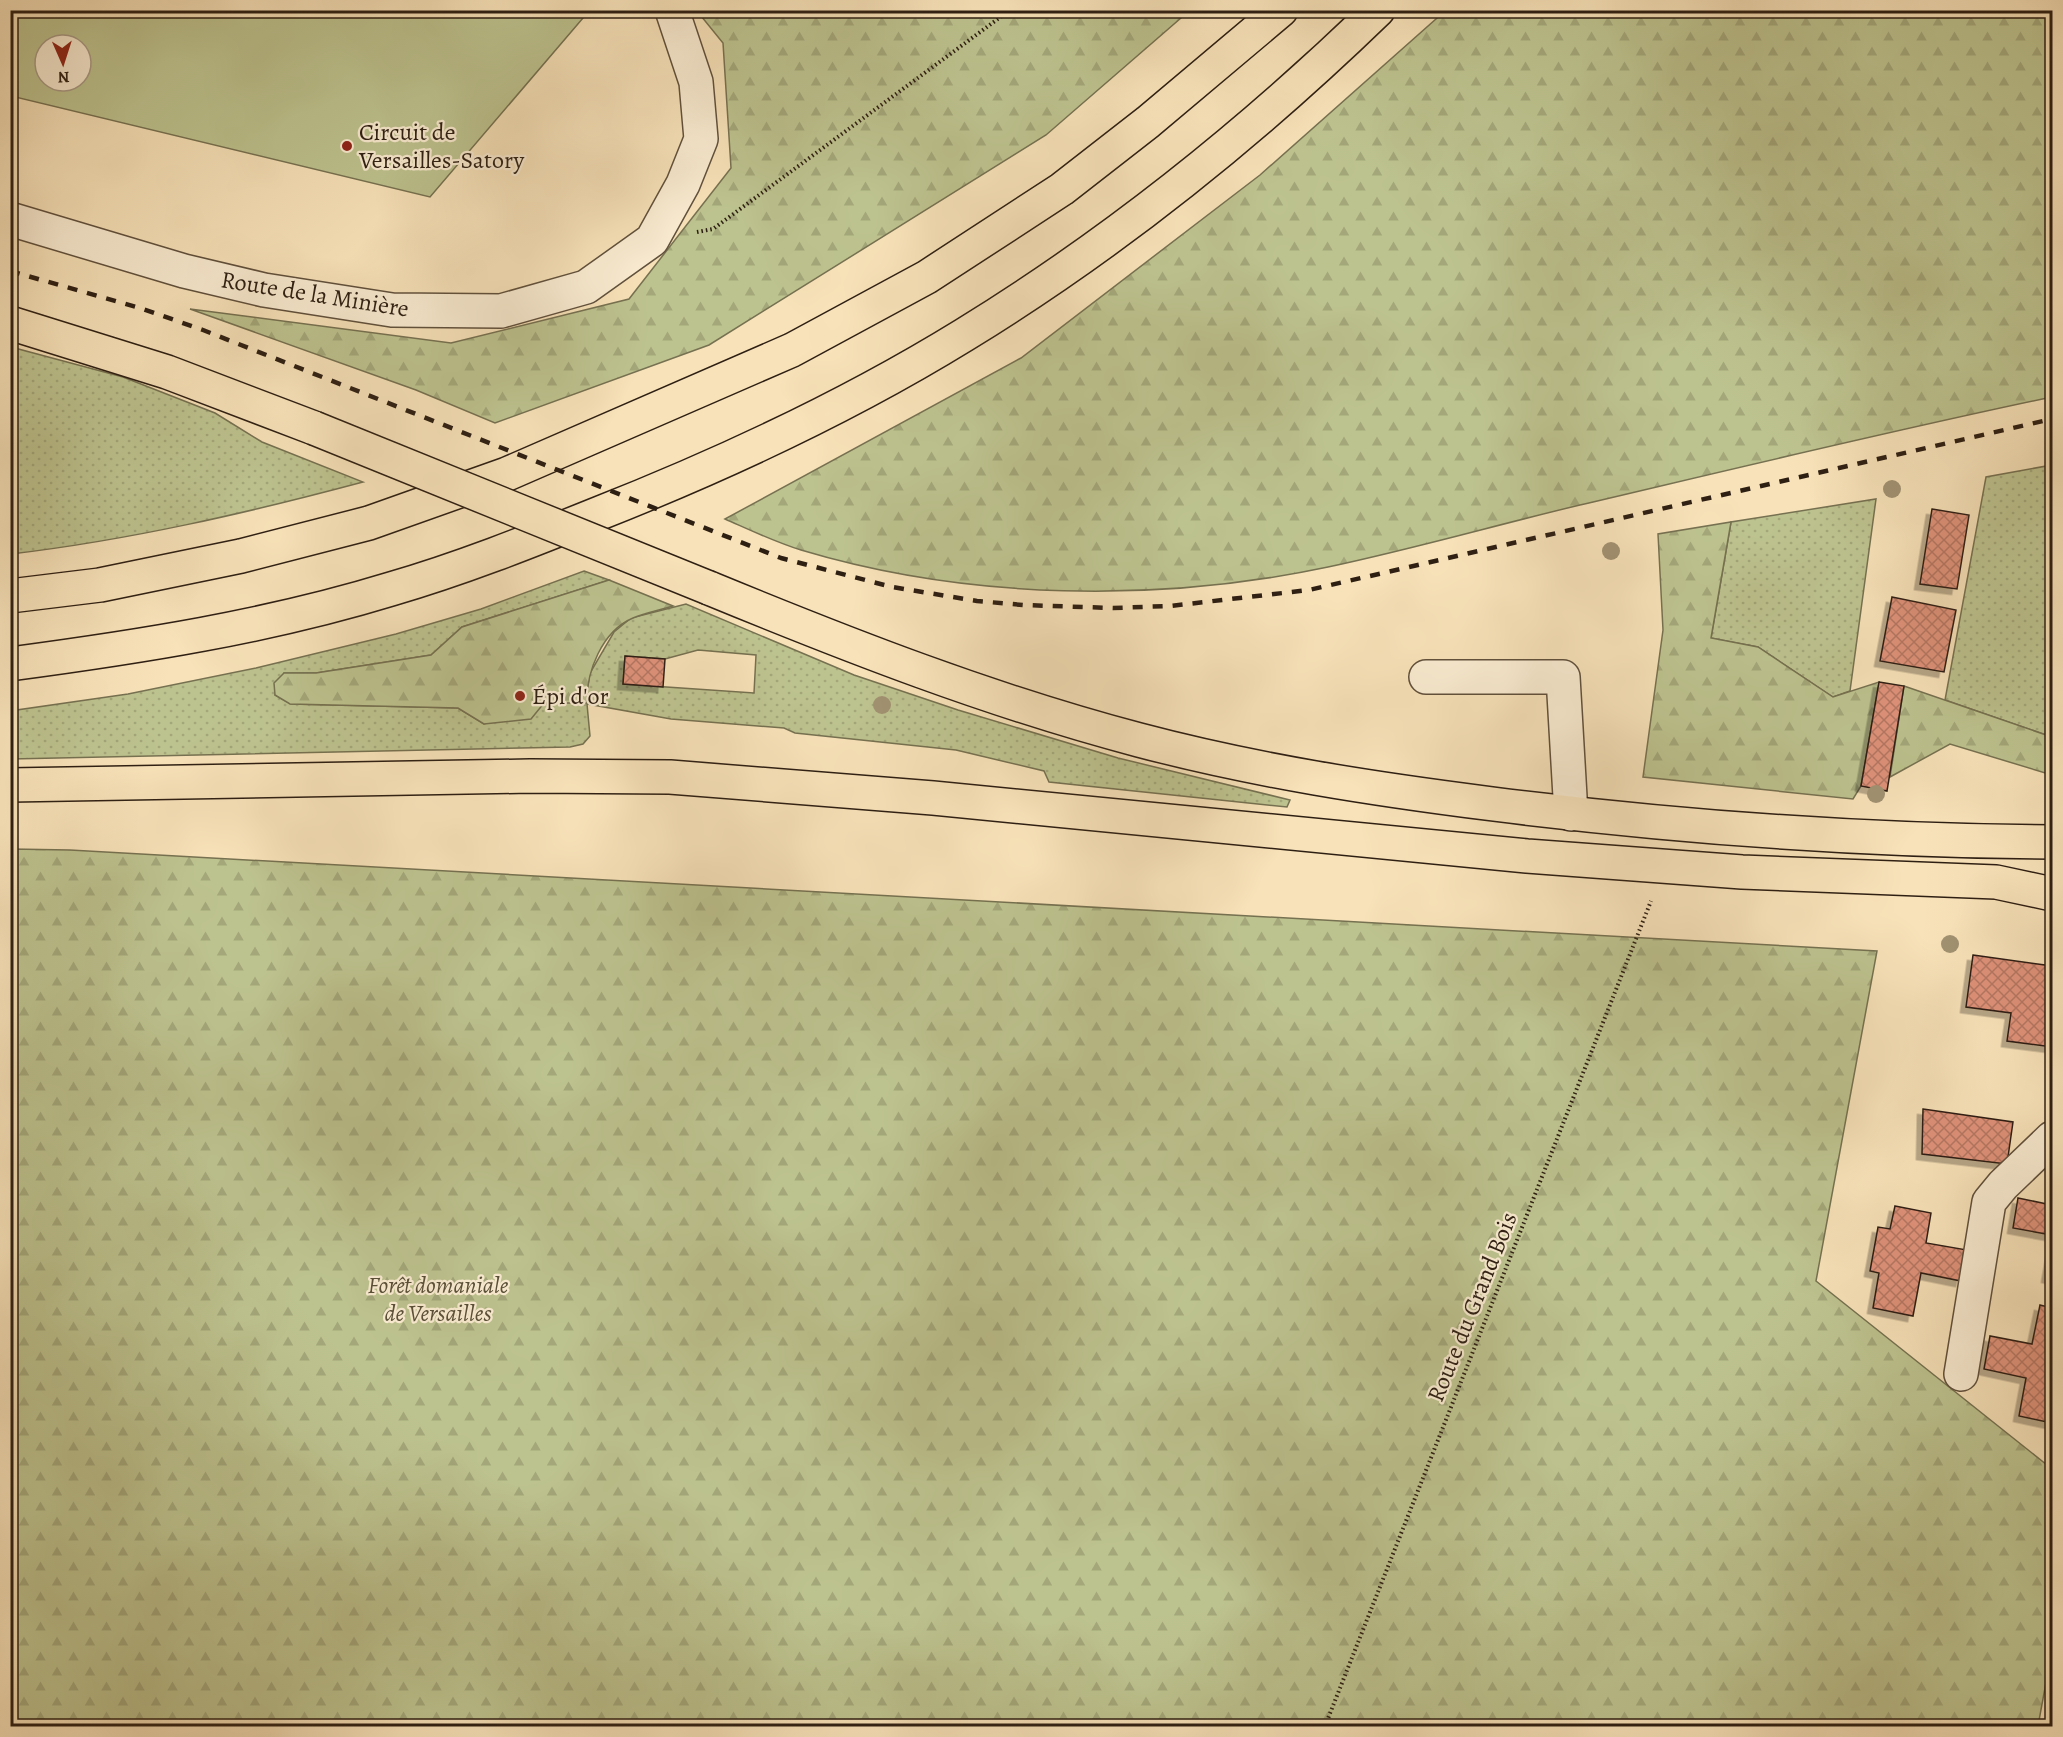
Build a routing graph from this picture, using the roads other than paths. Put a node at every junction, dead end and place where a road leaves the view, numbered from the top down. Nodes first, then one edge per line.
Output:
1 (672, 10) edge
2 (1281, 10) edge
3 (1378, 10) edge
4 (10, 219) edge
5 (10, 323) edge
6 (10, 596) edge
7 (10, 664) edge
8 (1426, 677) dead end
9 (10, 785) edge
10 (1571, 814) junction
11 (2052, 842) edge
12 (2052, 894) edge
13 (2052, 1138) edge
14 (1961, 1374) dead end

1 - 4 street, Route de la Minière
2 - 6 highway
3 - 7 highway
5 - 10 highway, bridge
8 - 10 street
9 - 12 highway
10 - 11 highway
13 - 14 street

